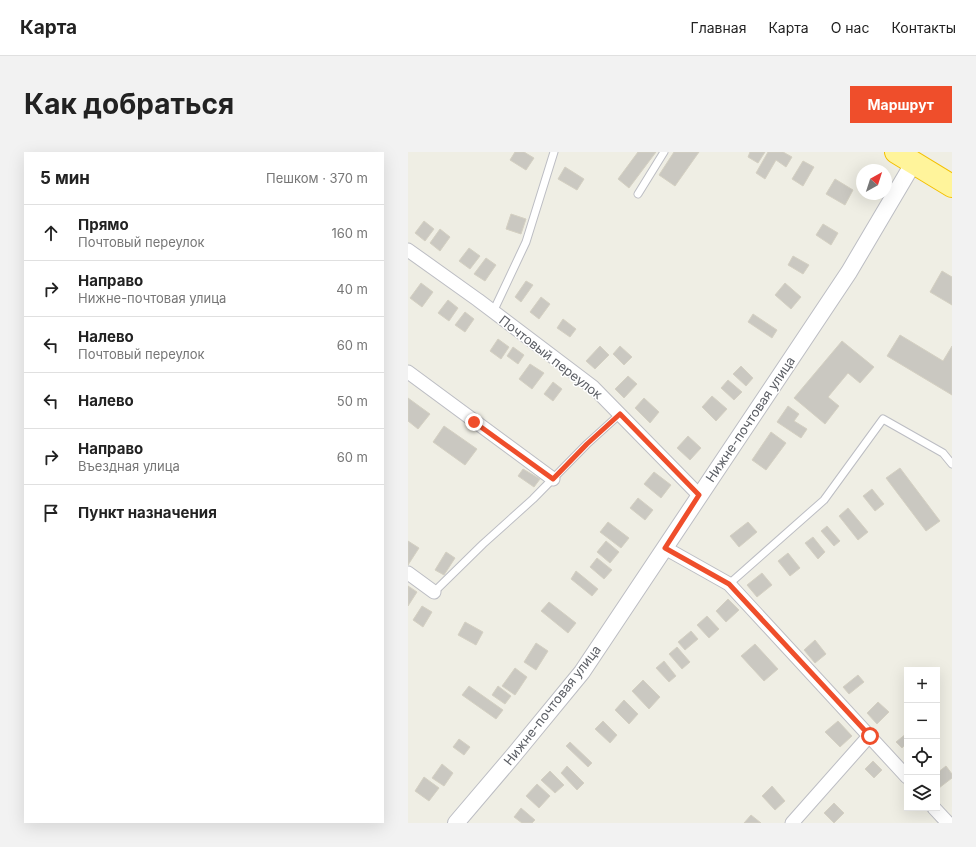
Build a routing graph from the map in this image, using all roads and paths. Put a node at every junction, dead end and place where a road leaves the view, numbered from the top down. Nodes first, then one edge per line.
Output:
1 (554, 152) edge
2 (664, 152) edge
3 (904, 165) edge
4 (952, 186) edge
5 (638, 194) dead end
6 (408, 250) edge
7 (494, 312) junction
8 (408, 372) edge
9 (620, 414) junction
10 (952, 464) edge
11 (553, 479) junction
12 (699, 495) junction
13 (665, 548) junction
14 (408, 573) edge
15 (729, 584) junction
16 (434, 592) joint
17 (870, 736) junction
18 (905, 775) edge
19 (937, 811) edge
20 (456, 823) edge
21 (792, 823) edge
22 (948, 823) edge

1 - 7 lane
2 - 5 lane
3 - 4 highway
3 - 12 street, Нижне-почтовая улица
6 - 7 street, Почтовый переулок
7 - 9 street, Почтовый переулок
8 - 11 street
9 - 11 lane
9 - 12 street, Почтовый переулок
10 - 15 lane
11 - 16 lane
12 - 13 street, Нижне-почтовая улица
13 - 15 street
13 - 20 street, Нижне-почтовая улица
14 - 16 street
15 - 17 street
17 - 18 street
17 - 21 street
19 - 22 street

